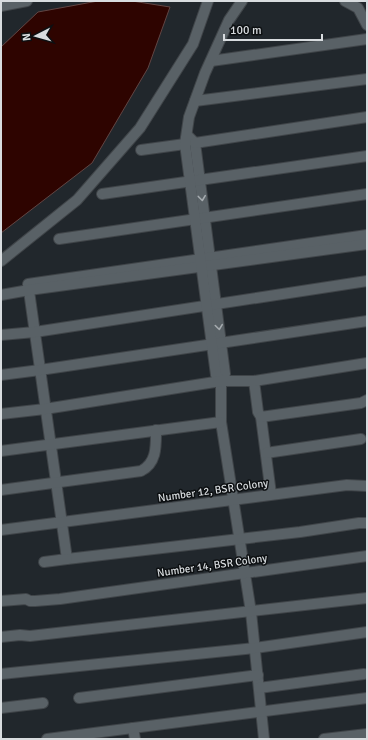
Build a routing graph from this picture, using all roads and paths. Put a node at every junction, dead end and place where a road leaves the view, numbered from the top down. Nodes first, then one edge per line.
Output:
1 (28, 1) edge
2 (208, 1) edge
3 (242, 1) edge
4 (345, 1) edge
5 (1, 6) edge
6 (367, 25) edge
7 (367, 39) edge
8 (211, 61) junction
9 (367, 79) edge
10 (195, 101) junction
11 (367, 117) edge
12 (189, 141) junction
13 (141, 150) dead end
14 (367, 156) edge
15 (195, 181) junction
16 (102, 194) dead end
17 (367, 194) edge
18 (200, 219) junction
19 (367, 235) edge
20 (58, 239) dead end
21 (367, 244) edge
22 (1, 261) edge
23 (206, 262) junction
24 (367, 281) edge
25 (29, 290) junction
26 (1, 295) edge
27 (211, 304) junction
28 (367, 321) edge
29 (36, 332) junction
30 (1, 335) edge
31 (216, 344) junction
32 (367, 363) edge
33 (40, 370) junction
34 (1, 375) edge
35 (221, 381) junction
36 (254, 381) junction
37 (367, 400) edge
38 (45, 409) junction
39 (1, 414) edge
40 (260, 417) junction
41 (221, 422) junction
42 (156, 430) junction
43 (361, 439) dead end
44 (50, 444) junction
45 (1, 450) edge
46 (266, 453) junction
47 (57, 483) junction
48 (367, 486) edge
49 (1, 490) edge
50 (271, 494) junction
51 (234, 499) junction
52 (62, 523) junction
53 (367, 523) edge
54 (1, 530) edge
55 (240, 538) junction
56 (367, 556) edge
57 (67, 559) junction
58 (44, 562) dead end
59 (245, 572) junction
60 (367, 598) edge
61 (1, 602) edge
62 (251, 612) junction
63 (367, 632) edge
64 (1, 637) edge
65 (255, 648) junction
66 (1, 674) edge
67 (364, 674) dead end
68 (258, 675) junction
69 (259, 688) junction
70 (79, 698) dead end
71 (367, 698) edge
72 (43, 703) dead end
73 (1, 708) edge
74 (261, 711) junction
75 (133, 728) junction
76 (367, 734) edge
77 (47, 739) edge
78 (135, 739) edge
79 (264, 739) edge
80 (324, 739) edge

1 - 5 street
2 - 22 street
3 - 8 street
4 - 6 street
7 - 8 street
8 - 10 street
9 - 10 street
10 - 12 street
11 - 12 street
12 - 13 street
12 - 15 street
14 - 15 street
15 - 16 street
15 - 18 street
17 - 18 street
18 - 20 street
18 - 23 street
19 - 23 street
21 - 23 street
23 - 25 street
23 - 27 street
24 - 27 street
25 - 26 street
25 - 29 street
27 - 29 street
27 - 31 street
28 - 31 street
29 - 30 street
29 - 33 street
31 - 33 street
31 - 35 street
32 - 36 street
33 - 34 street
33 - 38 street
35 - 36 street
35 - 38 street
35 - 41 street
36 - 40 street
37 - 40 street
38 - 39 street
38 - 44 street
40 - 46 street
41 - 42 street
41 - 51 street
42 - 44 street
42 - 47 street
43 - 46 street
44 - 45 street
44 - 47 street
46 - 50 street
47 - 49 street
47 - 52 street
48 - 50 street, Number 12, BSR Colony
50 - 51 street, Number 12, BSR Colony
51 - 52 street, Number 12, BSR Colony
51 - 55 street
52 - 54 street, Number 12, BSR Colony
52 - 57 street
53 - 55 street
55 - 57 street
55 - 59 street
56 - 59 street, Number 14, BSR Colony
57 - 58 street
59 - 61 street, Number 14, BSR Colony
59 - 62 street
60 - 62 street
62 - 64 street
62 - 65 street
63 - 65 street
65 - 66 street
65 - 68 street
67 - 69 street
68 - 69 street
68 - 70 street
69 - 74 street
71 - 74 street
72 - 73 street
74 - 75 street
74 - 79 street
75 - 77 street
75 - 78 street
76 - 80 street

